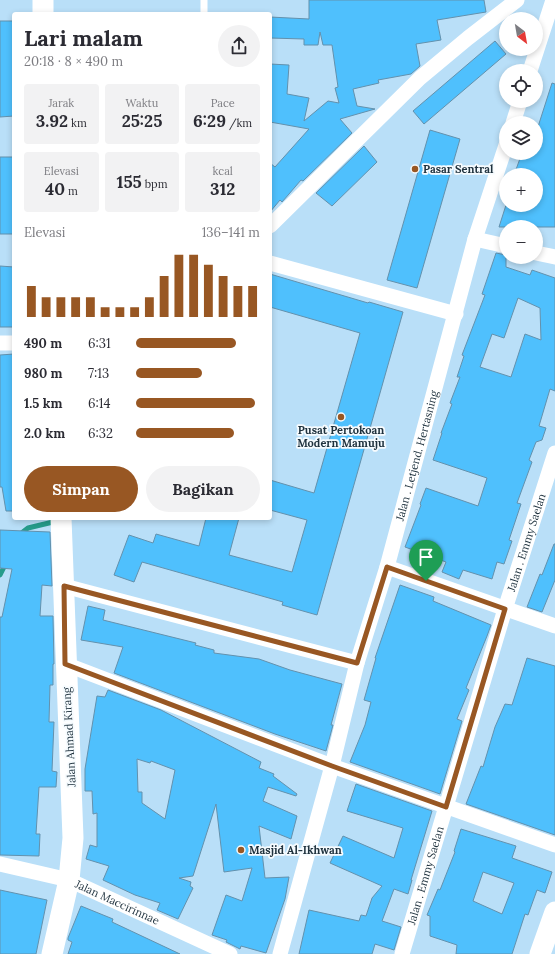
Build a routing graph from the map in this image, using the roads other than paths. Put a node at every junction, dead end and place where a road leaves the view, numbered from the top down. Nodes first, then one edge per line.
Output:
1 (43, 0) edge
2 (204, 0) edge
3 (517, 0) edge
4 (553, 0) edge
5 (43, 12) edge
6 (204, 12) edge
7 (532, 64) edge
8 (501, 160) edge
9 (272, 224) edge
10 (475, 239) junction
11 (499, 244) edge
12 (543, 254) edge
13 (555, 257) edge
14 (272, 264) edge
15 (456, 314) junction
16 (12, 342) edge
17 (0, 343) edge
18 (555, 453) edge
19 (61, 523) edge
20 (387, 567) junction
21 (64, 586) junction
22 (505, 609) junction
23 (555, 626) edge
24 (357, 663) junction
25 (65, 664) junction
26 (332, 766) junction
27 (446, 807) junction
28 (555, 845) edge
29 (0, 864) edge
30 (69, 880) junction
31 (555, 912) edge
32 (52, 954) edge
33 (230, 954) edge
34 (280, 954) edge
35 (402, 954) edge
36 (540, 954) edge

1 - 5 main road
2 - 6 lane
3 - 9 street
4 - 7 street
8 - 10 street, Jalan . Letjend. Hertasning
10 - 11 street
10 - 15 street, Jalan . Letjend. Hertasning
12 - 13 street
14 - 15 street
15 - 20 street, Jalan . Letjend. Hertasning
16 - 17 street
18 - 22 street, Jalan . Emmy Saelan
19 - 21 main road, Jalan Ahmad Kirang
20 - 22 street
20 - 24 street, Jalan . Letjend. Hertasning
21 - 24 street
21 - 25 main road, Jalan Ahmad Kirang
22 - 23 street
22 - 27 street, Jalan . Emmy Saelan
24 - 26 street, Jalan . Letjend. Hertasning
25 - 26 street
25 - 30 main road, Jalan Ahmad Kirang
26 - 27 street
26 - 34 street, Jalan . Letjend. Hertasning
27 - 28 street
27 - 35 street, Jalan . Emmy Saelan
29 - 30 street, Jalan Maccirinnae
30 - 32 main road, Jalan Ahmad Kirang
30 - 33 street, Jalan Maccirinnae
31 - 36 main road

